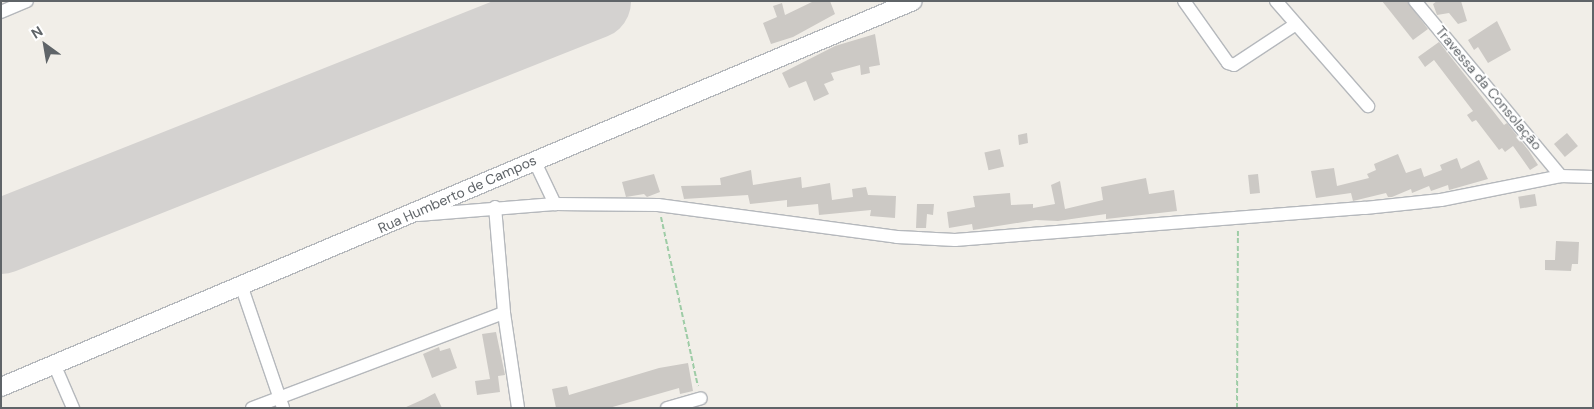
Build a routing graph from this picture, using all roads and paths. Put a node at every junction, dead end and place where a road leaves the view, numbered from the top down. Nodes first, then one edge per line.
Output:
1 (27, 1) edge
2 (913, 1) edge
3 (1184, 1) edge
4 (1276, 1) edge
5 (1415, 1) edge
6 (1, 12) edge
7 (1296, 24) junction
8 (1368, 106) dead end
9 (534, 160) junction
10 (1561, 176) junction
11 (1593, 177) edge
12 (555, 204) junction
13 (658, 205) junction
14 (495, 207) junction
15 (413, 215) junction
16 (1238, 218) junction
17 (241, 285) junction
18 (504, 313) junction
19 (54, 364) junction
20 (1, 386) edge
21 (700, 398) joint
22 (281, 402) edge
23 (515, 407) edge
24 (73, 408) edge
25 (252, 408) edge
26 (666, 408) edge
27 (1237, 408) edge

1 - 6 street
2 - 9 street, Rua Humberto de Campos
3 - 7 street
4 - 7 street
5 - 10 street, Travessa da Consolação
7 - 8 street
9 - 12 street
9 - 15 street, Rua Humberto de Campos
10 - 11 street
10 - 16 street
12 - 13 street
12 - 14 street
13 - 16 street
13 - 21 path
14 - 15 street
14 - 18 street
15 - 17 street, Rua Humberto de Campos
16 - 27 path
17 - 19 street, Rua Humberto de Campos
17 - 22 street
18 - 22 street
18 - 23 street
19 - 20 street, Rua Humberto de Campos
19 - 24 street
21 - 26 street
22 - 25 street

